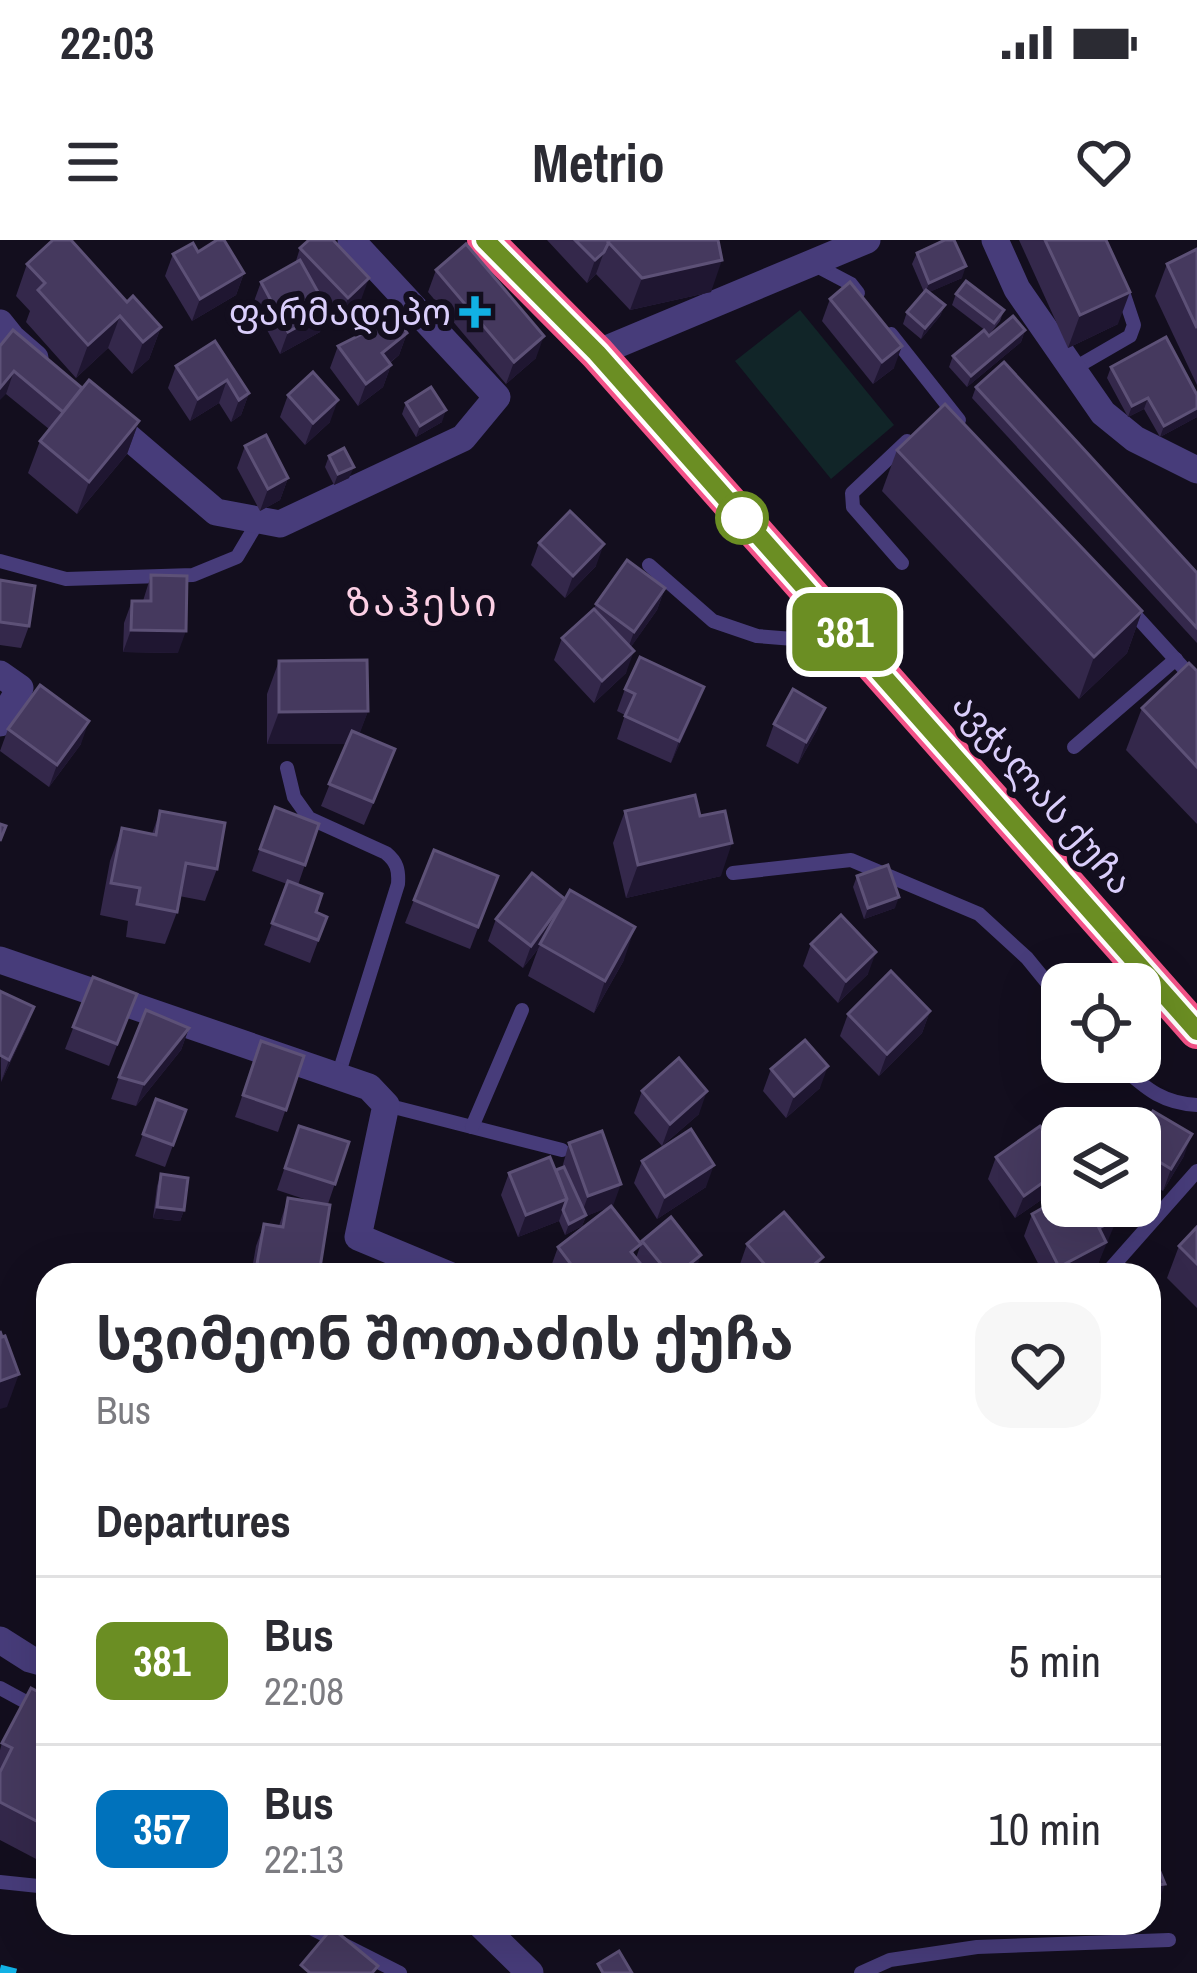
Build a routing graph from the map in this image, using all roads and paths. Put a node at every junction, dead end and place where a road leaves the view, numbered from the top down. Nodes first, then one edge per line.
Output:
1 (351, 240) edge
2 (485, 240) edge
3 (866, 240) edge
4 (995, 240) edge
5 (813, 263) junction
6 (1119, 281) edge
7 (864, 300) edge
8 (876, 316) edge
9 (4, 337) edge
10 (597, 353) junction
11 (1072, 370) junction
12 (946, 405) junction
13 (931, 420) edge
14 (915, 434) edge
15 (972, 435) edge
16 (1194, 466) edge
17 (259, 520) junction
18 (0, 561) edge
19 (902, 562) dead end
20 (649, 565) dead end
21 (1113, 590) edge
22 (855, 644) junction
23 (1176, 659) junction
24 (0, 674) edge
25 (1197, 682) edge
26 (0, 723) edge
27 (1075, 747) dead end
28 (287, 768) dead end
29 (733, 873) dead end
30 (0, 960) edge
31 (1041, 975) edge
32 (522, 1010) dead end
33 (1197, 1031) edge
34 (338, 1076) junction
35 (1141, 1083) edge
36 (386, 1105) junction
37 (1197, 1105) edge
38 (472, 1127) junction
39 (562, 1150) dead end
40 (1197, 1171) edge
41 (420, 1263) edge
42 (1116, 1263) edge
43 (0, 1640) edge
44 (36, 1661) edge
45 (0, 1688) edge
46 (36, 1708) edge
47 (0, 1882) edge
48 (36, 1886) edge
49 (325, 1935) edge
50 (491, 1935) edge
51 (1168, 1940) dead end
52 (400, 1973) edge
53 (530, 1973) edge
54 (861, 1973) edge

1 - 17 street
2 - 10 highway, ავჭალას ქუჩა
3 - 5 street
4 - 11 street
5 - 7 lane
5 - 10 street
6 - 11 lane
8 - 12 lane
9 - 17 street
10 - 22 highway, ავჭალას ქუჩა
11 - 16 street
12 - 13 lane
12 - 15 lane
14 - 19 lane
17 - 18 lane
20 - 22 lane
21 - 23 lane
22 - 33 highway, ავჭალას ქუჩა
23 - 25 lane
23 - 27 lane
24 - 26 street
28 - 34 lane
29 - 31 lane
30 - 34 street
32 - 38 lane
34 - 36 street
35 - 37 lane
36 - 38 lane
36 - 41 street
38 - 39 lane
40 - 42 lane
43 - 44 street
45 - 46 lane
47 - 48 lane
49 - 52 lane
50 - 53 street
51 - 54 lane

